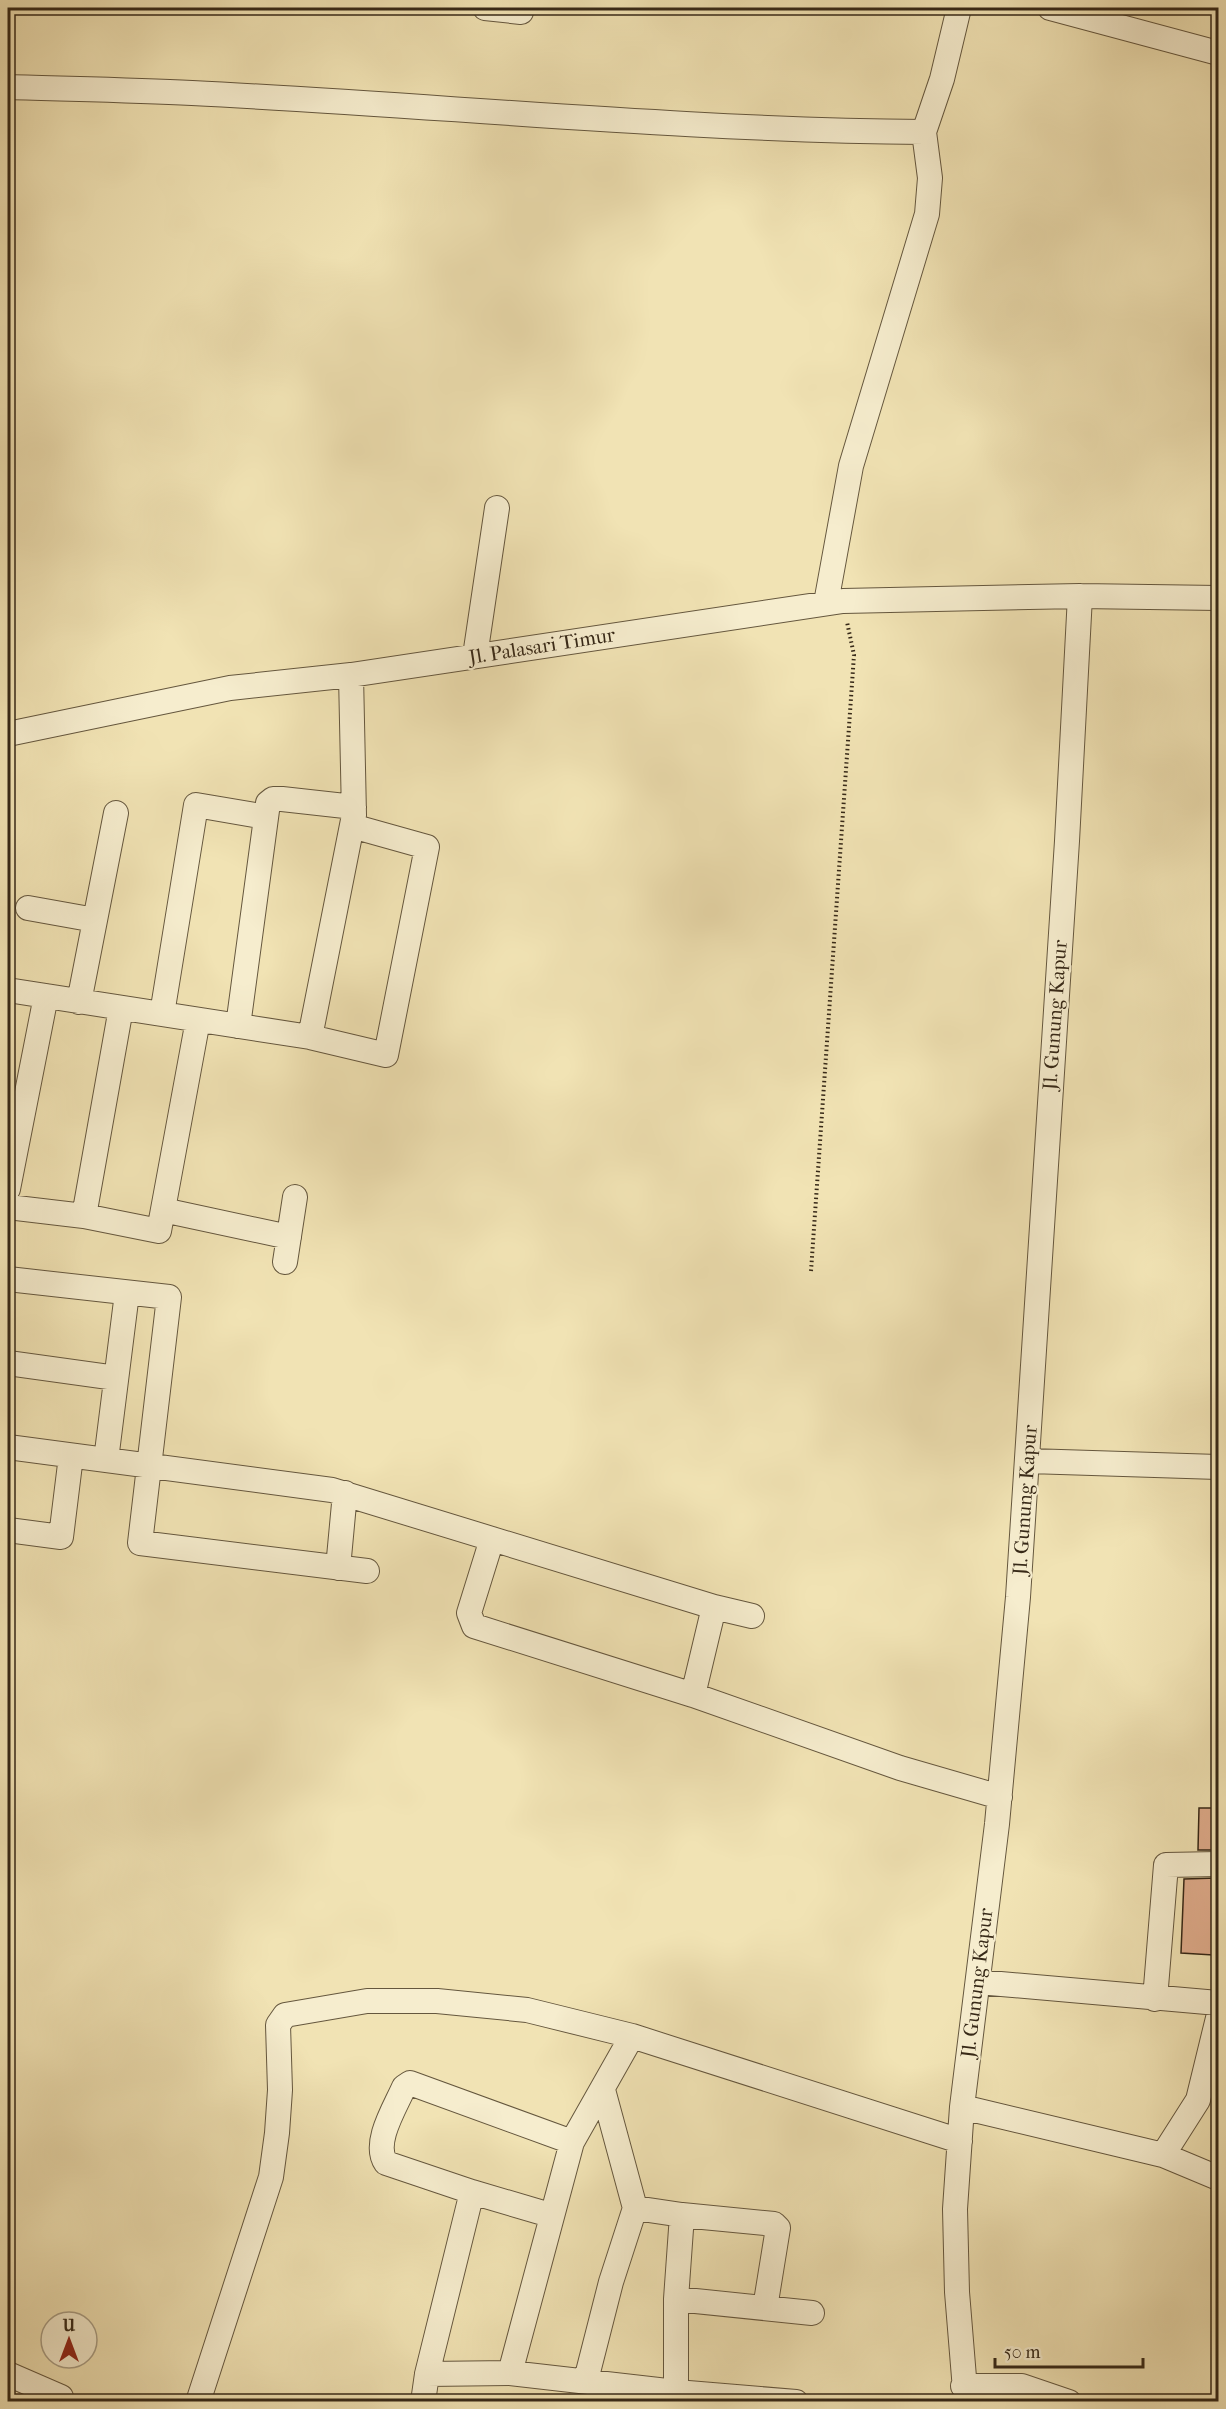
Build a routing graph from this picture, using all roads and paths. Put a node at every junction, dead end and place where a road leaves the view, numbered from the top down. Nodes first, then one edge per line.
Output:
1 (485, 8) edge
2 (959, 8) edge
3 (1050, 8) edge
4 (521, 12) dead end
5 (1218, 53) edge
6 (8, 87) edge
7 (924, 132) junction
8 (497, 508) dead end
9 (1080, 596) junction
10 (1218, 598) edge
11 (835, 602) junction
12 (475, 656) junction
13 (351, 675) junction
14 (8, 734) edge
15 (116, 813) dead end
16 (353, 816) junction
17 (266, 818) junction
18 (28, 908) dead end
19 (95, 920) junction
20 (14, 991) dead end
21 (46, 996) junction
22 (79, 1002) junction
23 (121, 1008) junction
24 (162, 1014) junction
25 (198, 1020) junction
26 (238, 1026) junction
27 (310, 1037) junction
28 (8, 1189) edge
29 (295, 1197) dead end
30 (8, 1207) edge
31 (163, 1210) junction
32 (84, 1216) junction
33 (289, 1237) junction
34 (285, 1262) dead end
35 (811, 1271) dead end
36 (8, 1279) edge
37 (127, 1293) junction
38 (8, 1363) edge
39 (116, 1378) junction
40 (8, 1447) edge
41 (71, 1456) junction
42 (106, 1460) junction
43 (1029, 1461) junction
44 (149, 1466) junction
45 (1218, 1467) edge
46 (345, 1493) junction
47 (8, 1530) edge
48 (492, 1539) junction
49 (338, 1568) junction
50 (367, 1571) dead end
51 (714, 1607) junction
52 (752, 1616) dead end
53 (693, 1695) junction
54 (1000, 1797) junction
55 (1218, 1864) edge
56 (978, 1982) junction
57 (1155, 1999) junction
58 (1218, 2003) edge
59 (1218, 2018) edge
60 (632, 2036) junction
61 (603, 2090) junction
62 (962, 2107) junction
63 (960, 2141) junction
64 (572, 2142) junction
65 (1162, 2155) junction
66 (1218, 2178) edge
67 (472, 2192) junction
68 (635, 2208) junction
69 (550, 2215) junction
70 (682, 2215) junction
71 (676, 2299) junction
72 (765, 2308) junction
73 (812, 2313) dead end
74 (510, 2373) junction
75 (8, 2374) edge
76 (426, 2374) junction
77 (586, 2380) junction
78 (617, 2394) edge
79 (965, 2394) edge
80 (62, 2397) dead end
81 (675, 2397) edge
82 (198, 2402) edge
83 (423, 2402) edge
84 (796, 2402) edge
85 (1069, 2402) edge

1 - 4 street
2 - 7 street
3 - 5 street
6 - 7 street
7 - 11 street
8 - 12 street
9 - 10 street, Jl. Palasari Timur
9 - 11 street, Jl. Palasari Timur
9 - 43 street, Jl. Gunung Kapur
11 - 12 street, Jl. Palasari Timur
11 - 35 path
12 - 13 street, Jl. Palasari Timur
13 - 14 street, Jl. Palasari Timur
13 - 16 street
15 - 19 street
16 - 17 street
16 - 27 street
16 - 27 street
17 - 24 street
17 - 26 street
18 - 19 street
19 - 22 street
20 - 21 street
21 - 22 street
21 - 28 street
22 - 23 street
23 - 24 street
23 - 32 street
24 - 25 street
25 - 26 street
25 - 31 street
26 - 27 street
29 - 33 street
30 - 32 street
31 - 32 street
31 - 33 street
33 - 34 street
36 - 37 street
37 - 39 street
37 - 44 street
38 - 39 street
39 - 42 street
40 - 41 street
41 - 42 street
41 - 47 street
42 - 44 street
43 - 45 street
43 - 54 street, Jl. Gunung Kapur
44 - 46 street
44 - 49 street
46 - 48 street
46 - 49 street
48 - 51 street
48 - 53 street
49 - 50 street
51 - 52 street
51 - 53 street
53 - 54 street
54 - 56 street, Jl. Gunung Kapur
55 - 57 street
56 - 57 street
56 - 62 street, Jl. Gunung Kapur
57 - 58 street
59 - 65 street
60 - 61 street
60 - 63 street
60 - 82 street
61 - 64 street
61 - 68 street
62 - 63 street, Jl. Gunung Kapur
62 - 65 street
63 - 79 street, Jl. Gunung Kapur
64 - 67 street
64 - 69 street
65 - 66 street
67 - 69 street
67 - 76 street
68 - 70 street
68 - 77 street
69 - 74 street
70 - 71 street
70 - 72 street
71 - 72 street
71 - 81 street
72 - 73 street
74 - 76 street
74 - 77 street
75 - 80 street
76 - 83 street
77 - 78 street
78 - 81 street
79 - 85 street
81 - 84 street

